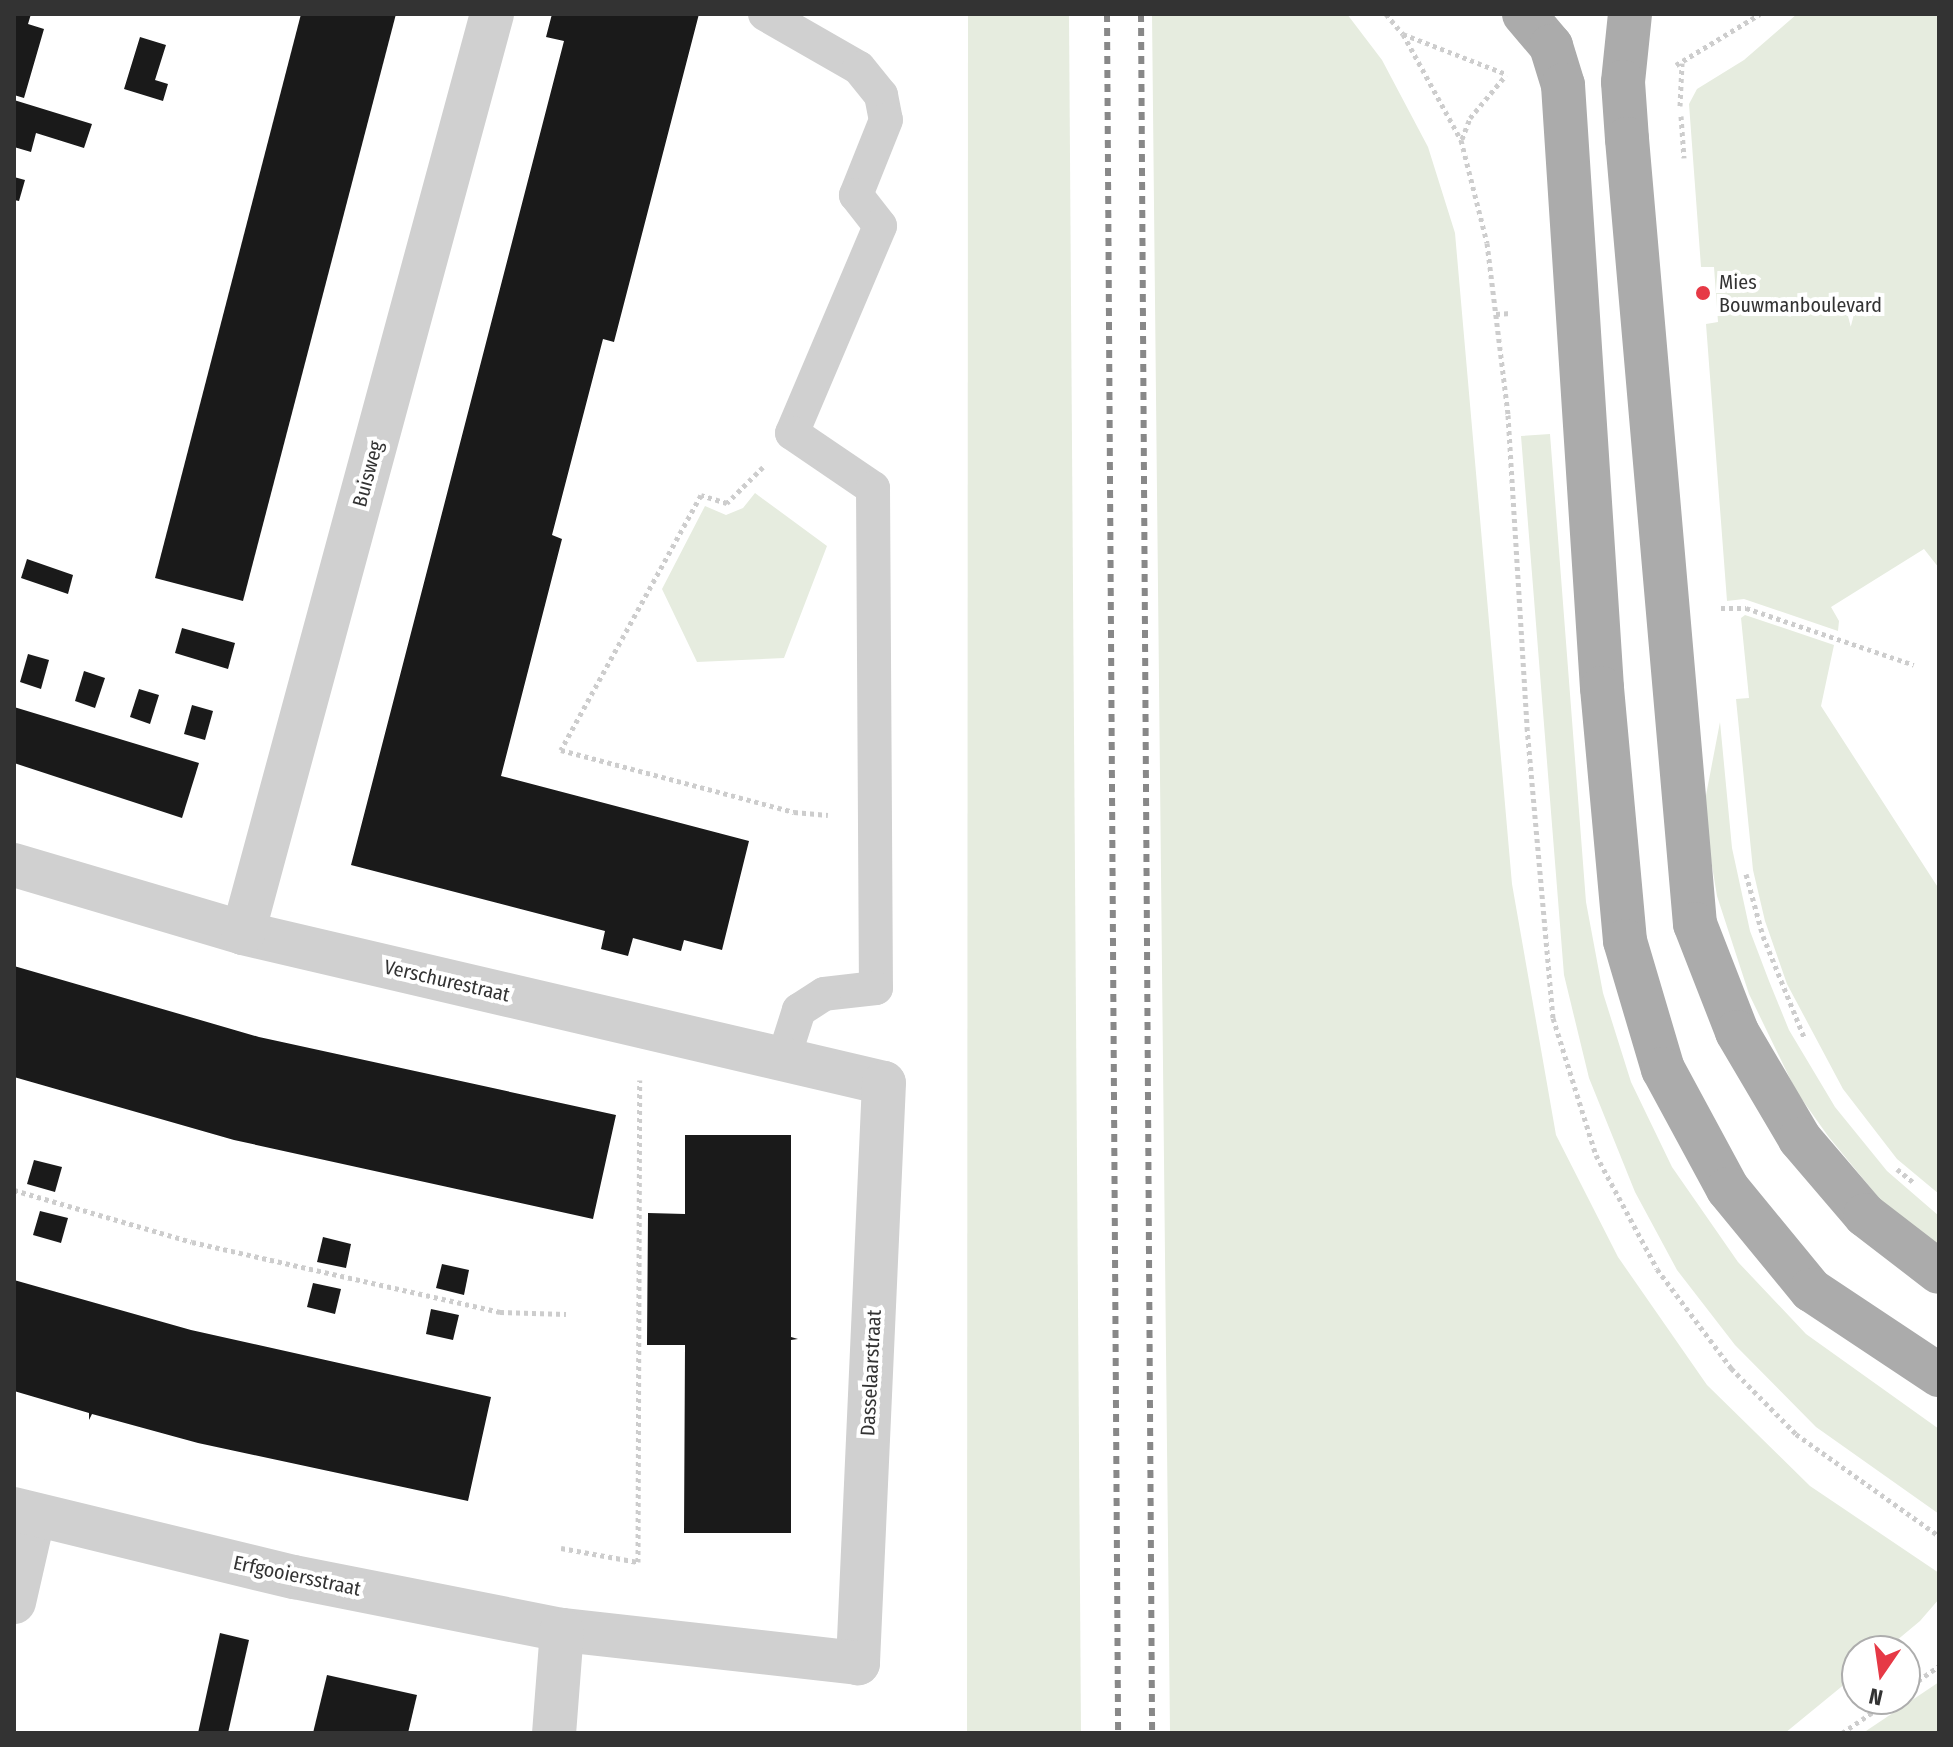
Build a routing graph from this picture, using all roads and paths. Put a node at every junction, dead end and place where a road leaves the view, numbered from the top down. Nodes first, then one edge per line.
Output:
1 (492, 14) edge
2 (765, 14) edge
3 (1386, 14) edge
4 (1630, 14) edge
5 (1530, 19) edge
6 (1403, 34) dead end
7 (1682, 63) dead end
8 (1506, 74) dead end
9 (1461, 140) dead end
10 (1685, 163) dead end
11 (1511, 313) dead end
12 (1496, 314) dead end
13 (792, 433) junction
14 (1719, 592) dead end
15 (1721, 608) junction
16 (1722, 623) dead end
17 (1914, 665) dead end
18 (876, 818) junction
19 (1742, 860) dead end
20 (14, 865) edge
21 (243, 933) junction
22 (641, 1027) junction
23 (1807, 1043) dead end
24 (783, 1060) junction
25 (884, 1083) joint
26 (1893, 1165) dead end
27 (1916, 1185) dead end
28 (14, 1190) edge
29 (1939, 1272) edge
30 (566, 1314) dead end
31 (1939, 1375) edge
32 (24, 1512) edge
33 (561, 1548) dead end
34 (14, 1602) edge
35 (562, 1630) junction
36 (858, 1663) joint
37 (1939, 1666) edge
38 (1921, 1679) edge
39 (1868, 1715) edge
40 (554, 1733) edge
41 (1842, 1733) edge

1 - 21 street, Buisweg
2 - 13 lane
3 - 6 path
4 - 29 main road
5 - 31 main road
7 - 10 path
8 - 9 path
11 - 12 path
13 - 18 lane
13 - 18 path
14 - 15 path
15 - 16 path
15 - 17 path
18 - 24 lane
19 - 23 path
20 - 21 street, Verschurestraat
21 - 22 street, Verschurestraat
22 - 24 street, Verschurestraat
22 - 33 path
24 - 25 street, Verschurestraat
25 - 36 street, Dasselaarstraat
26 - 27 path
28 - 30 path
32 - 34 street, Erfgooiersstraat
32 - 35 street, Erfgooiersstraat
35 - 36 street, Erfgooiersstraat
35 - 40 street
37 - 38 path
39 - 41 path

